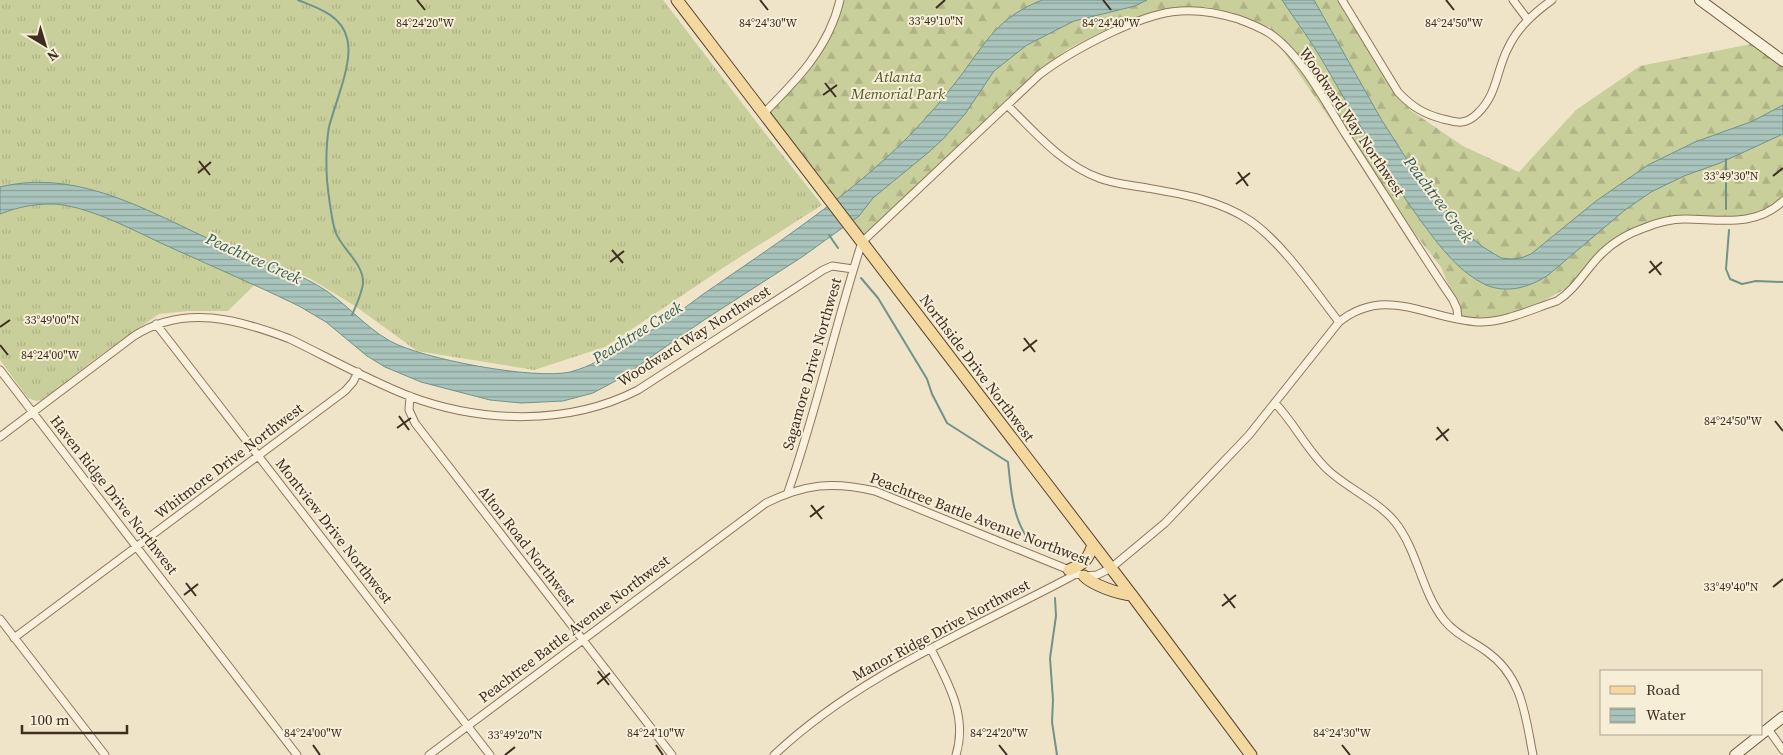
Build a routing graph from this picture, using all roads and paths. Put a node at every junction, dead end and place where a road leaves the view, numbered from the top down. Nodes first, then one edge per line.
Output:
1 (677, 0) edge
2 (840, 0) edge
3 (1342, 0) edge
4 (1513, 0) edge
5 (1552, 0) edge
6 (1700, 0) edge
7 (1528, 20) junction
8 (1783, 60) edge
9 (1007, 105) junction
10 (763, 114) junction
11 (1783, 201) edge
12 (862, 242) junction
13 (853, 269) junction
14 (1458, 319) junction
15 (1339, 322) junction
16 (156, 324) junction
17 (0, 370) edge
18 (358, 372) junction
19 (410, 396) junction
20 (1275, 403) junction
21 (33, 413) junction
22 (0, 438) edge
23 (259, 456) junction
24 (788, 492) junction
25 (1093, 545) junction
26 (137, 548) junction
27 (1111, 568) junction
28 (1077, 573) junction
29 (1132, 595) junction
30 (0, 619) edge
31 (14, 638) junction
32 (583, 640) junction
33 (931, 649) junction
34 (1783, 717) edge
35 (468, 726) junction
36 (1768, 729) junction
37 (1763, 733) edge
38 (1760, 735) edge
39 (1783, 750) edge
40 (1247, 753) edge
41 (105, 755) edge
42 (297, 755) edge
43 (429, 755) edge
44 (490, 755) edge
45 (672, 755) edge
46 (774, 755) edge
47 (956, 755) edge
48 (1532, 755) edge
49 (1735, 755) edge

1 - 10 main road, Northside Drive Northwest
2 - 10 street
3 - 7 street
4 - 7 street
5 - 7 street
6 - 8 main road
9 - 12 street, Woodward Way Northwest
9 - 14 street, Woodward Way Northwest
9 - 15 street
10 - 12 main road, Northside Drive Northwest
11 - 14 street, Peachtree Battle Avenue Northwest
12 - 13 street, Sagamore Drive Northwest
12 - 25 main road, Northside Drive Northwest
13 - 19 street, Woodward Way Northwest
13 - 24 street, Sagamore Drive Northwest
14 - 15 street, Peachtree Battle Avenue Northwest
15 - 20 street, Peachtree Battle Avenue Northwest
16 - 18 street, Woodward Way Northwest
16 - 21 street, Woodward Way Northwest
16 - 23 street, Montview Drive Northwest
17 - 21 street, Haven Ridge Drive Northwest
18 - 19 street, Woodward Way Northwest
18 - 23 street, Whitmore Drive Northwest
19 - 32 street, Alton Road Northwest
20 - 27 street, Peachtree Battle Avenue Northwest
20 - 48 street
21 - 22 street, Woodward Way Northwest
21 - 26 street, Haven Ridge Drive Northwest
23 - 26 street, Whitmore Drive Northwest
23 - 35 street, Montview Drive Northwest
24 - 28 street, Peachtree Battle Avenue Northwest
24 - 32 street, Peachtree Battle Avenue Northwest
25 - 27 main road, Northside Drive Northwest
25 - 28 main road
26 - 31 street, Whitmore Drive Northwest
26 - 42 street, Haven Ridge Drive Northwest
27 - 28 street, Peachtree Battle Avenue Northwest
27 - 29 main road, Northside Drive Northwest
28 - 29 main road
28 - 33 street, Manor Ridge Drive Northwest
29 - 40 main road, Northside Drive Northwest
30 - 31 street
31 - 41 street
32 - 35 street, Peachtree Battle Avenue Northwest
32 - 45 street, Alton Road Northwest
33 - 46 street, Manor Ridge Drive Northwest
33 - 47 street
34 - 36 main road
35 - 43 street, Peachtree Battle Avenue Northwest
35 - 44 street, Montview Drive Northwest
36 - 37 main road
36 - 39 street
38 - 49 main road

